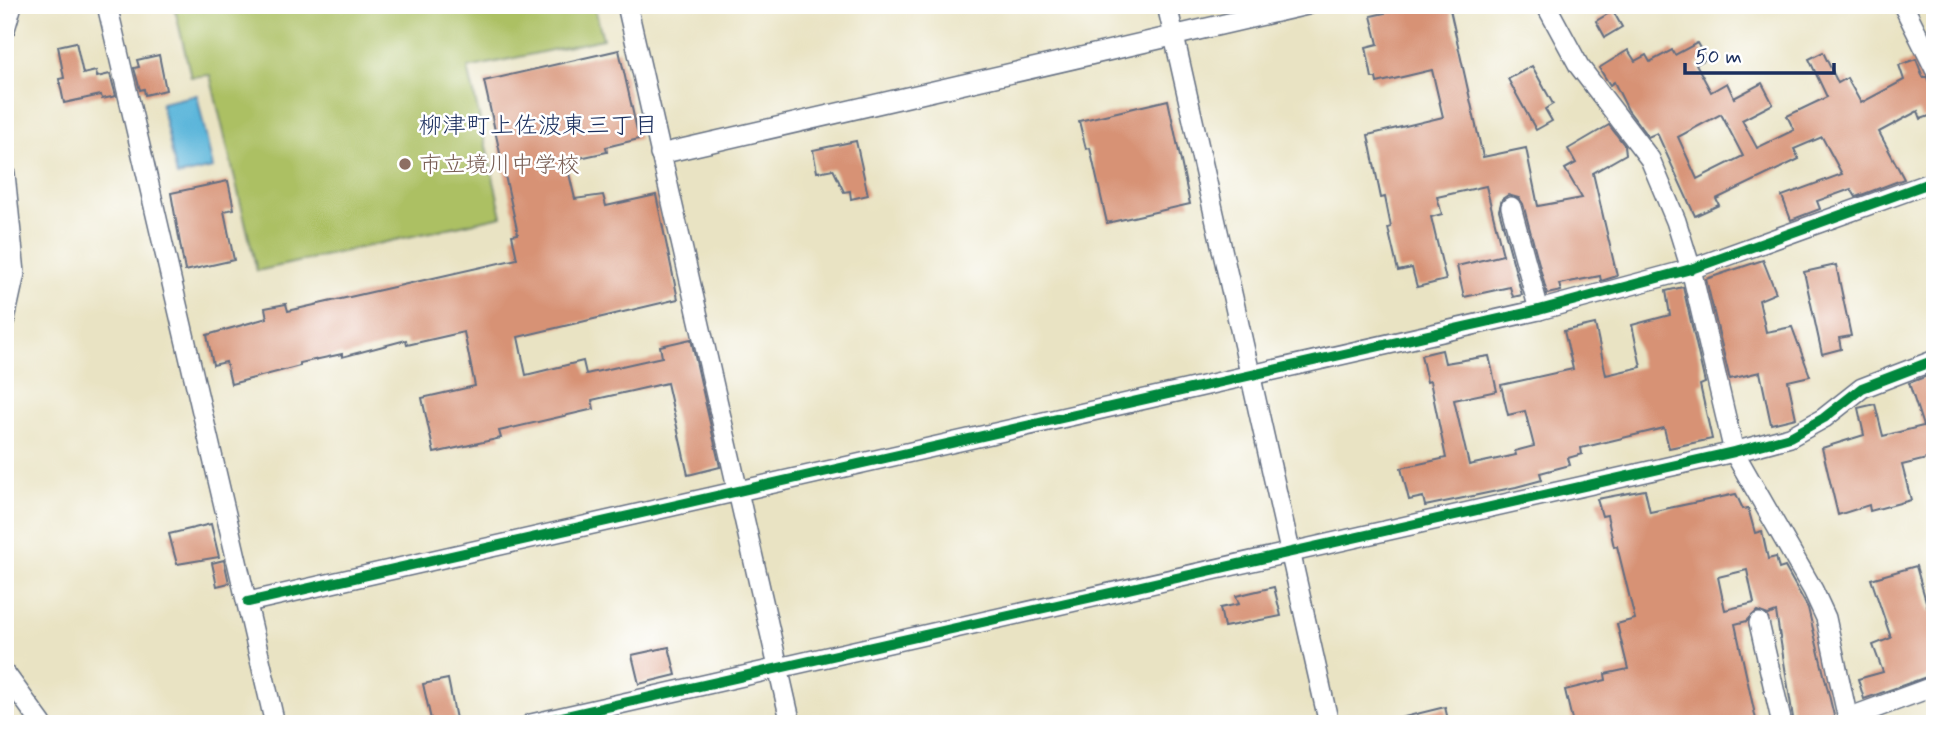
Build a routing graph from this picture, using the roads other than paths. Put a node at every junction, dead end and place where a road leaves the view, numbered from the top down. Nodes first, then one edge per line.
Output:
1 (12, 5) edge
2 (107, 5) edge
3 (627, 5) edge
4 (1167, 5) edge
5 (1307, 5) edge
6 (1545, 5) edge
7 (1903, 5) edge
8 (5, 29) edge
9 (1173, 34) junction
10 (1935, 69) edge
11 (660, 154) junction
12 (5, 174) edge
13 (1935, 181) edge
14 (1511, 207) dead end
15 (1691, 269) junction
16 (1539, 310) junction
17 (5, 319) edge
18 (1935, 360) edge
19 (1251, 374) junction
20 (1734, 452) junction
21 (738, 491) junction
22 (1291, 551) junction
23 (248, 602) junction
24 (1759, 623) dead end
25 (777, 666) junction
26 (5, 673) edge
27 (1935, 686) edge
28 (1848, 721) edge
29 (42, 724) edge
30 (275, 724) edge
31 (531, 724) edge
32 (791, 724) edge
33 (1329, 724) edge
34 (1782, 724) edge

1 - 8 street
2 - 23 street
3 - 11 street
4 - 9 street
5 - 9 street
6 - 15 street
7 - 10 street
9 - 11 street
9 - 19 street
11 - 21 street
12 - 17 street
13 - 15 street
14 - 16 street
15 - 16 street
15 - 20 street
16 - 19 street
18 - 20 street
19 - 21 street
19 - 22 street
20 - 22 street
20 - 28 street
21 - 23 street
21 - 25 street
22 - 25 street
22 - 33 street
23 - 30 street
24 - 34 street
25 - 31 street
25 - 32 street
26 - 29 street
27 - 28 street

